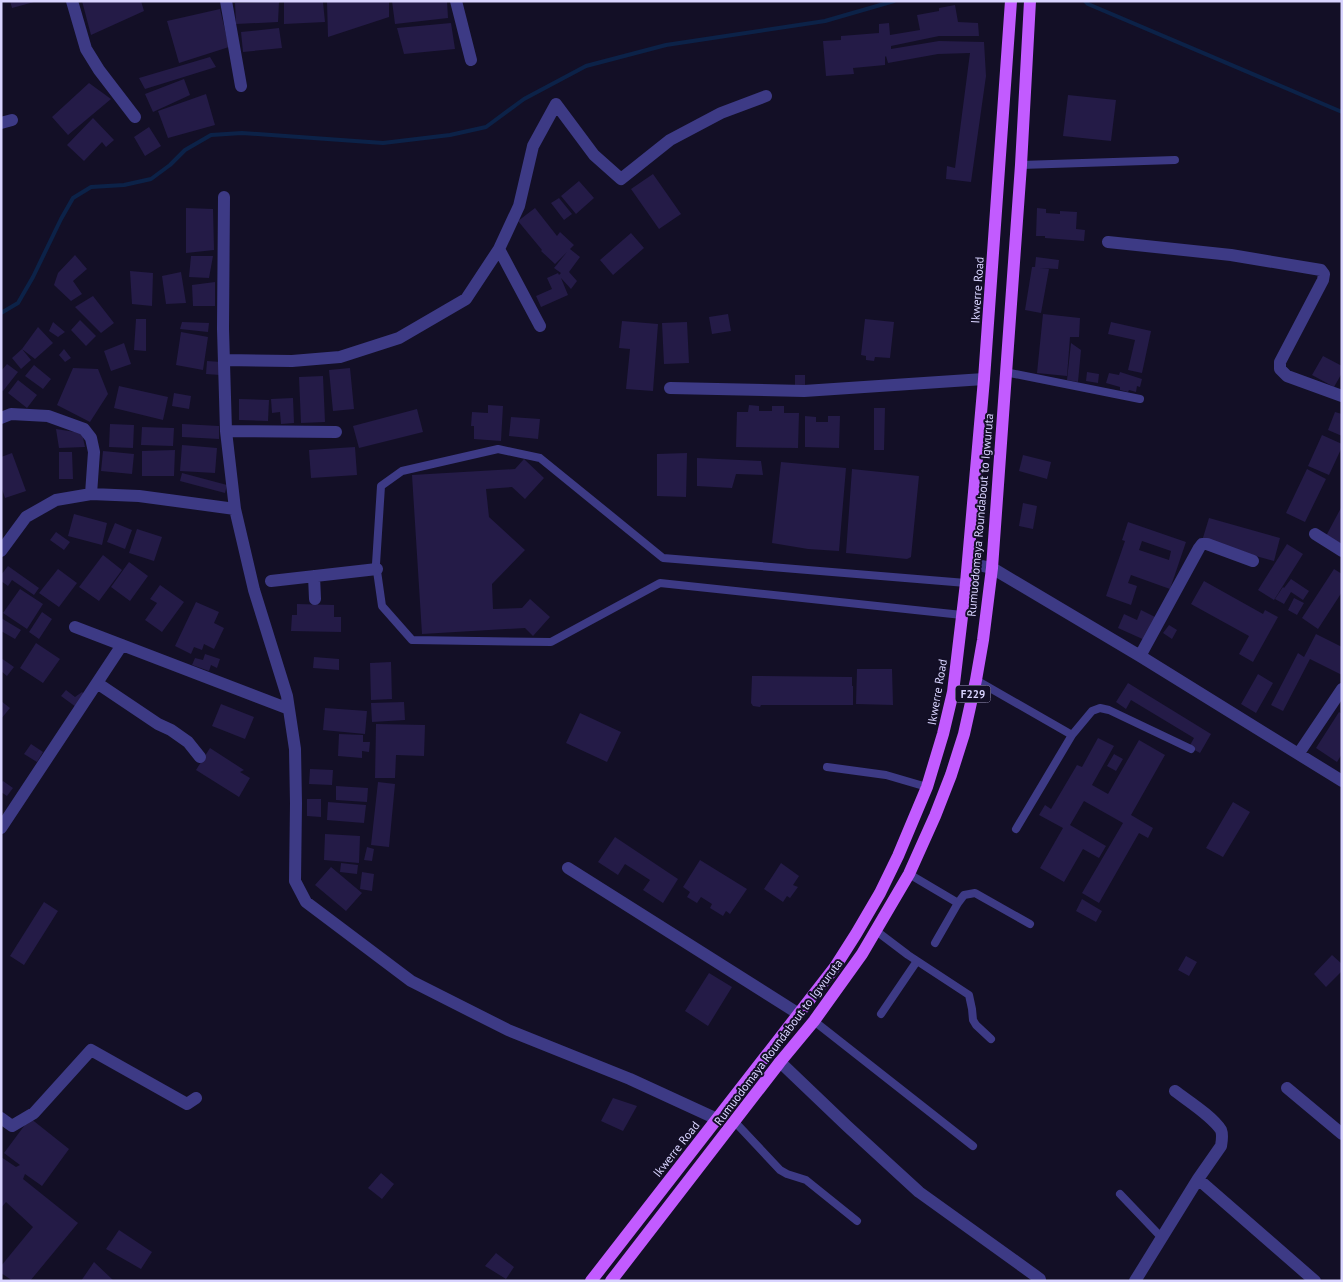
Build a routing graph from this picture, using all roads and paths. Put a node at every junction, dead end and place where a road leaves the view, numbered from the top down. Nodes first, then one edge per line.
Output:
1 (72, 1) edge
2 (226, 1) edge
3 (456, 1) edge
4 (1011, 1) edge
5 (1030, 1) edge
6 (471, 60) dead end
7 (240, 86) dead end
8 (766, 96) dead end
9 (135, 117) dead end
10 (1174, 160) dead end
11 (1021, 165) junction
12 (224, 197) dead end
13 (1108, 242) dead end
14 (499, 249) junction
15 (540, 326) dead end
16 (224, 360) junction
17 (1005, 372) junction
18 (984, 379) junction
19 (670, 388) dead end
20 (1342, 396) edge
21 (1140, 399) dead end
22 (1, 405) edge
23 (6, 416) edge
24 (226, 431) junction
25 (336, 432) dead end
26 (91, 494) junction
27 (235, 509) junction
28 (1316, 534) dead end
29 (1, 551) edge
30 (1342, 551) edge
31 (1253, 561) dead end
32 (968, 563) junction
33 (992, 568) junction
34 (377, 569) junction
35 (314, 576) junction
36 (271, 581) dead end
37 (966, 583) junction
38 (315, 599) dead end
39 (962, 615) junction
40 (75, 627) dead end
41 (122, 645) junction
42 (1140, 656) junction
43 (976, 680) junction
44 (97, 683) junction
45 (1342, 689) edge
46 (289, 710) junction
47 (1072, 735) junction
48 (1191, 749) dead end
49 (1299, 754) junction
50 (200, 757) dead end
51 (828, 767) dead end
52 (1342, 781) edge
53 (927, 788) junction
54 (1, 828) edge
55 (1016, 829) dead end
56 (568, 868) dead end
57 (909, 874) junction
58 (958, 903) junction
59 (1030, 924) dead end
60 (876, 930) junction
61 (936, 943) dead end
62 (917, 961) junction
63 (799, 1014) junction
64 (881, 1014) dead end
65 (814, 1021) junction
66 (991, 1040) dead end
67 (780, 1062) junction
68 (1287, 1088) dead end
69 (1174, 1091) dead end
70 (196, 1098) dead end
71 (1, 1118) edge
72 (717, 1120) junction
73 (734, 1122) junction
74 (1342, 1134) edge
75 (973, 1146) dead end
76 (1198, 1179) junction
77 (1120, 1194) dead end
78 (857, 1221) dead end
79 (1162, 1238) junction
80 (1043, 1280) edge
81 (591, 1281) edge
82 (611, 1281) edge
83 (1135, 1281) edge
84 (1315, 1281) edge

1 - 9 street
2 - 7 street
3 - 6 street
4 - 18 main road, Ikwerre Road / F229
5 - 11 main road, Rumuodomaya Roundabout to Igwuruta / F229
8 - 14 street
10 - 11 lane
11 - 17 main road, Rumuodomaya Roundabout to Igwuruta / F229
12 - 16 street
13 - 20 street
14 - 15 street
14 - 16 street
16 - 24 street
17 - 21 lane
17 - 33 main road, Rumuodomaya Roundabout to Igwuruta / F229
18 - 19 street
18 - 32 main road, Ikwerre Road / F229
22 - 23 street
23 - 26 street
24 - 25 street
24 - 27 street
26 - 27 street
26 - 29 street
27 - 46 street
28 - 30 street
31 - 42 street
32 - 33 street
32 - 37 main road, Ikwerre Road / F229
33 - 42 street
33 - 43 main road, Rumuodomaya Roundabout to Igwuruta / F229
34 - 35 street
34 - 37 lane
34 - 39 lane
35 - 36 street
35 - 38 street
37 - 39 main road, Ikwerre Road / F229
39 - 53 main road, Ikwerre Road / F229
40 - 41 street
41 - 44 street
41 - 46 street
42 - 49 street
43 - 47 lane
43 - 57 main road, Rumuodomaya Roundabout to Igwuruta / F229
44 - 50 street
44 - 54 street
45 - 49 street
46 - 72 street
47 - 48 lane
47 - 55 lane
49 - 52 street
51 - 53 lane
53 - 63 main road, Ikwerre Road / F229
56 - 63 street
57 - 58 lane
57 - 60 main road, Rumuodomaya Roundabout to Igwuruta / F229
58 - 59 lane
58 - 61 lane
60 - 62 lane
60 - 65 main road, Rumuodomaya Roundabout to Igwuruta / F229
62 - 64 lane
62 - 66 lane
63 - 72 main road, Ikwerre Road / F229
65 - 67 main road, Rumuodomaya Roundabout to Igwuruta / F229
65 - 75 lane
67 - 73 main road, Rumuodomaya Roundabout to Igwuruta / F229
67 - 80 street
68 - 74 street
69 - 76 street
70 - 71 street
72 - 81 main road, Ikwerre Road / F229
73 - 78 lane
73 - 82 main road, Rumuodomaya Roundabout to Igwuruta / F229
76 - 79 street
76 - 84 street
77 - 79 lane
79 - 83 street

